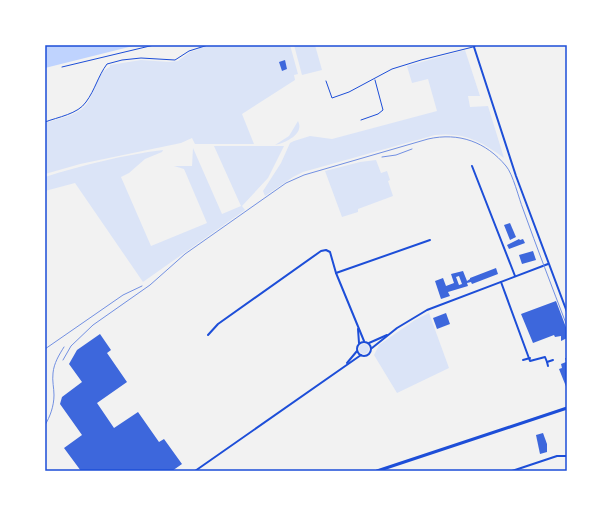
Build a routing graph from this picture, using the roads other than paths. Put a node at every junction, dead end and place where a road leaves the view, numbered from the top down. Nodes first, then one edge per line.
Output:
1 (154, 45) edge
2 (474, 46) edge
3 (62, 66) dead end
4 (375, 79) junction
5 (326, 81) dead end
6 (361, 120) dead end
7 (472, 166) dead end
8 (430, 240) dead end
9 (549, 264) junction
10 (336, 273) junction
11 (515, 276) junction
12 (501, 282) junction
13 (567, 312) edge
14 (357, 326) junction
15 (390, 334) junction
16 (208, 335) dead end
17 (364, 341) junction
18 (359, 343) junction
19 (369, 343) junction
20 (372, 348) junction
21 (357, 351) junction
22 (361, 355) junction
23 (530, 358) junction
24 (523, 360) dead end
25 (553, 360) dead end
26 (547, 362) junction
27 (344, 366) junction
28 (548, 366) dead end
29 (567, 408) edge
30 (567, 456) edge
31 (195, 471) edge
32 (377, 471) edge
33 (512, 471) edge

1 - 3 lane
2 - 4 lane
2 - 9 street
4 - 5 lane
4 - 6 lane
7 - 11 street
8 - 10 street
9 - 11 street
9 - 13 street
10 - 14 street
10 - 16 street
11 - 12 street
12 - 15 street
12 - 23 street
14 - 17 street
14 - 18 street
15 - 19 street
15 - 20 street
17 - 18 street
17 - 19 street
18 - 21 street
19 - 20 street
20 - 22 street
21 - 22 street
21 - 27 street
22 - 27 street
23 - 24 street
23 - 26 street
25 - 26 street
26 - 28 street
27 - 31 street
29 - 32 main road
30 - 33 street

